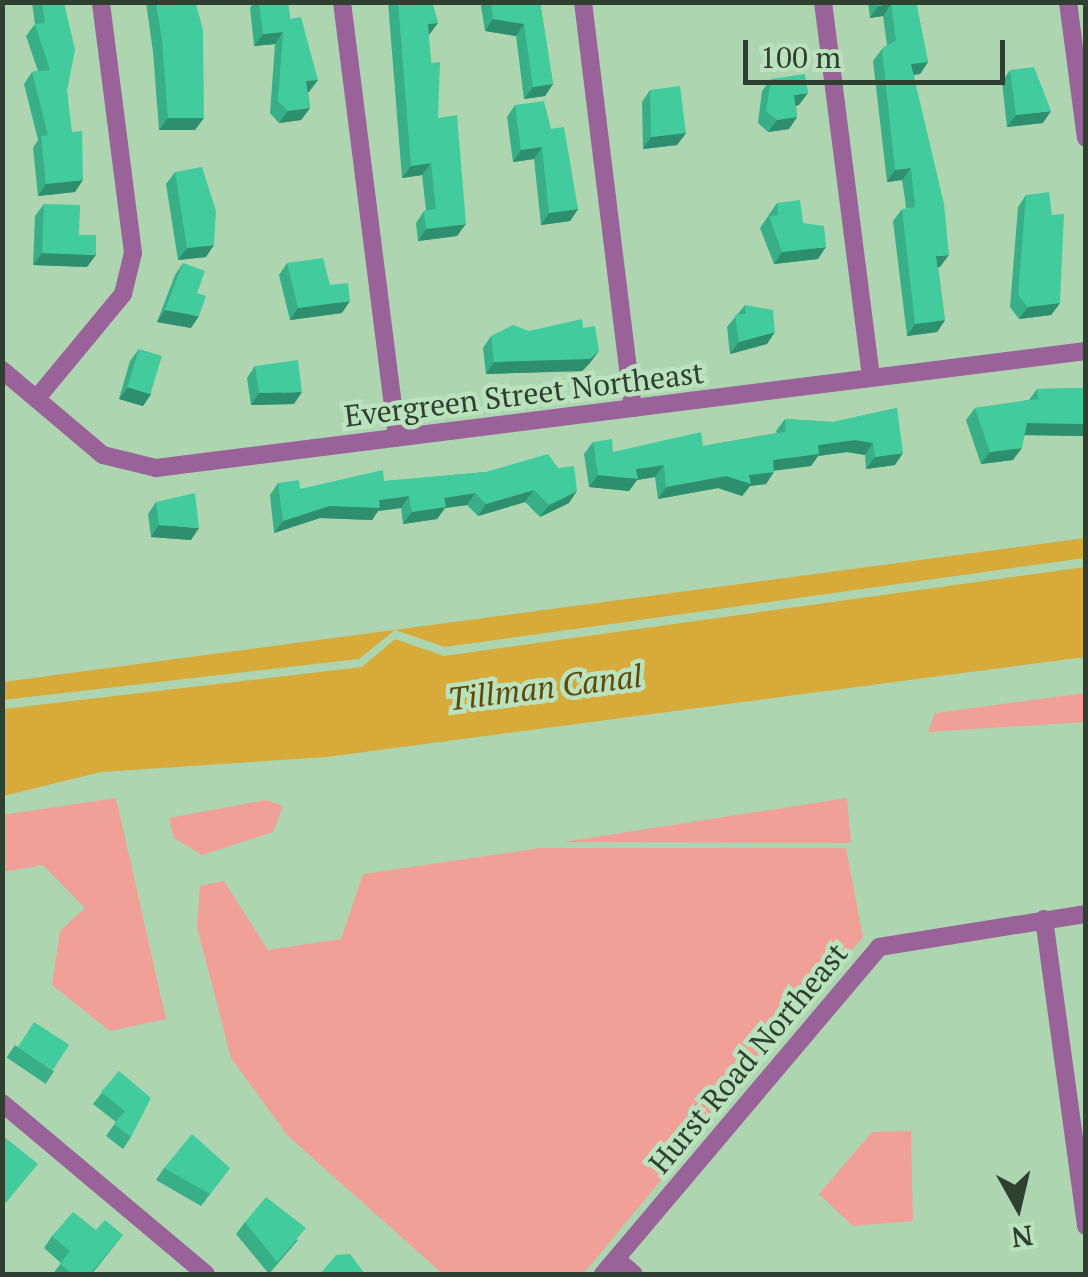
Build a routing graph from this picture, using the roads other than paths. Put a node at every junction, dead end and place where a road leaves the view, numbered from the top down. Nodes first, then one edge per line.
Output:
1 (101, 2) edge
2 (342, 2) edge
3 (582, 2) edge
4 (824, 2) edge
5 (1068, 2) edge
6 (1086, 138) edge
7 (1086, 351) edge
8 (2, 370) edge
9 (872, 378) junction
10 (37, 398) junction
11 (633, 408) junction
12 (397, 438) junction
13 (1086, 914) edge
14 (1044, 919) junction
15 (2, 1103) edge
16 (1086, 1226) edge
17 (616, 1259) junction
18 (206, 1274) edge
19 (604, 1274) edge
20 (634, 1274) edge

1 - 10 street
2 - 12 street
3 - 11 street
4 - 9 street
5 - 6 street
7 - 9 street, Evergreen Street Northeast
8 - 10 street, Evergreen Street Northeast
9 - 11 street, Evergreen Street Northeast
10 - 12 street, Evergreen Street Northeast
11 - 12 street, Evergreen Street Northeast
13 - 14 street, Hurst Road Northeast
14 - 16 street
14 - 17 street, Hurst Road Northeast
15 - 18 street
17 - 19 street, Hurst Road Northeast
17 - 20 street

